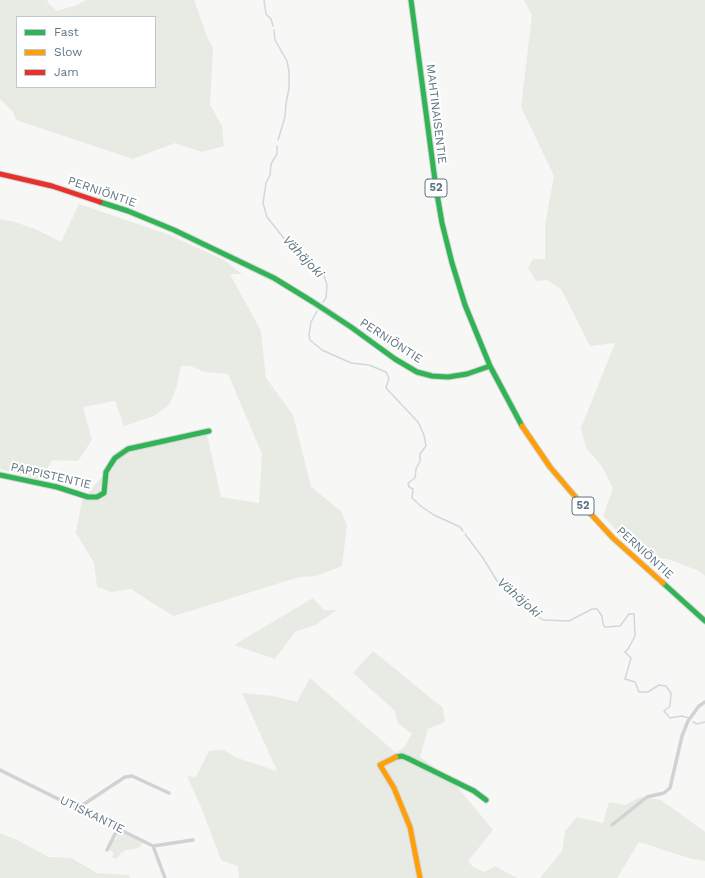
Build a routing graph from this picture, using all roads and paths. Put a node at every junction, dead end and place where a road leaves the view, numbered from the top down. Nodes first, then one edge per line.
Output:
1 (411, 2) edge
2 (0, 174) edge
3 (490, 366) junction
4 (209, 432) dead end
5 (0, 475) edge
6 (705, 621) edge
7 (705, 702) edge
8 (0, 770) edge
9 (169, 793) dead end
10 (486, 800) dead end
11 (78, 808) junction
12 (612, 825) dead end
13 (118, 828) junction
14 (193, 840) dead end
15 (153, 846) junction
16 (107, 850) dead end
17 (165, 878) edge
18 (420, 878) edge

1 - 3 main road, MAHTINAISENTIE / 52
2 - 3 main road, PERNIÖNTIE
3 - 6 main road, PERNIÖNTIE / 52
4 - 5 main road, PAPPISTENTIE
7 - 12 street
8 - 11 street, UTISKANTIE
9 - 11 street
10 - 18 main road
11 - 13 street, UTISKANTIE
13 - 15 street, UTISKANTIE
13 - 16 street
14 - 15 street
15 - 17 street

